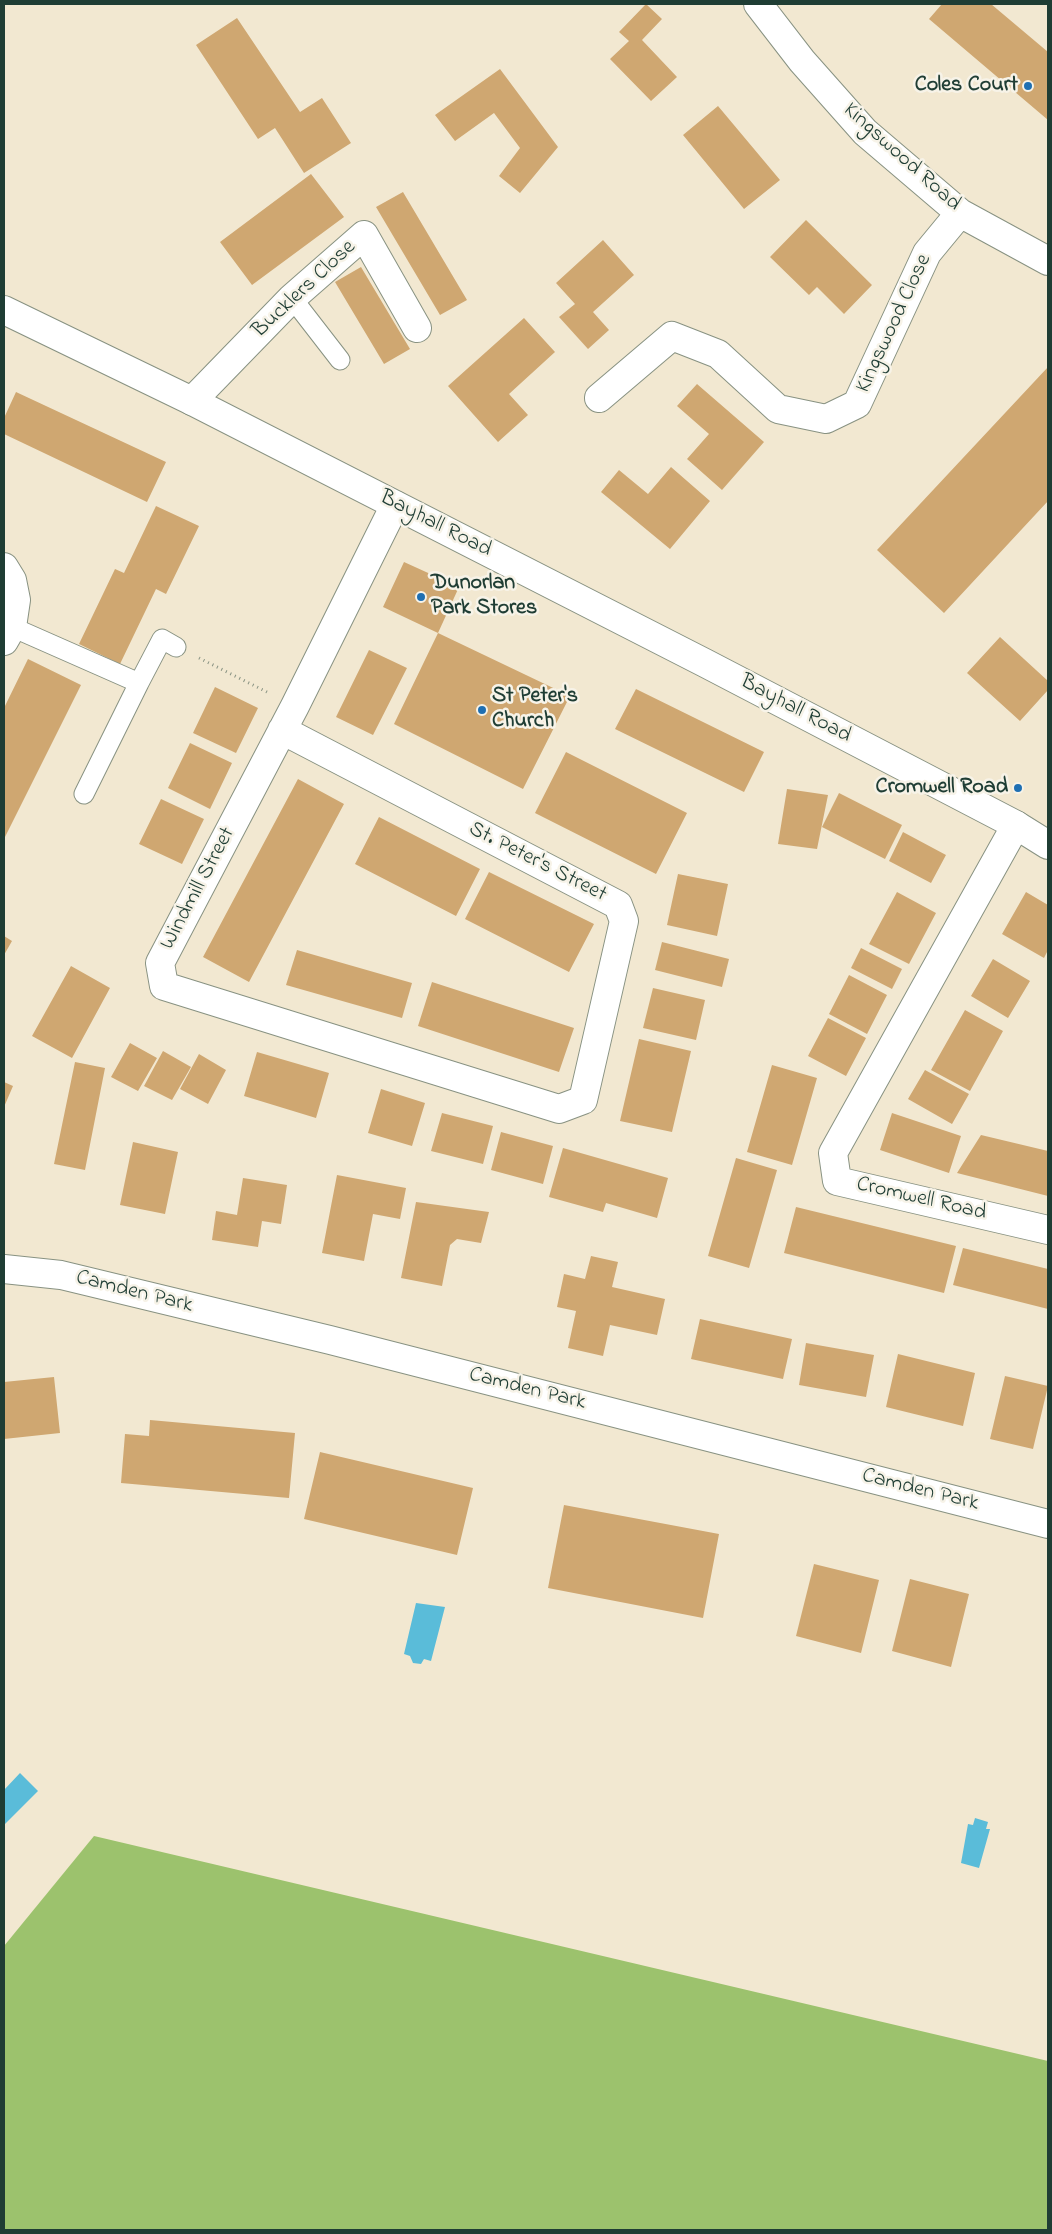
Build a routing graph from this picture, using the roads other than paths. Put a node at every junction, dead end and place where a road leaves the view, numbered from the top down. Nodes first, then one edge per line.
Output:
1 (758, 4) edge
2 (960, 213) junction
3 (1048, 261) edge
4 (292, 298) junction
5 (4, 310) edge
6 (417, 328) dead end
7 (340, 360) dead end
8 (599, 398) dead end
9 (192, 401) junction
10 (395, 505) junction
11 (4, 567) edge
12 (8, 634) edge
13 (176, 647) road end
14 (138, 683) junction
15 (282, 730) junction
16 (84, 794) dead end
17 (1016, 825) junction
18 (1048, 845) edge
19 (559, 1109) joint
20 (1048, 1230) edge
21 (4, 1269) edge
22 (1048, 1524) edge

1 - 2 street, Kingswood Road
2 - 3 street, Kingswood Road
2 - 8 street, Kingswood Close
4 - 6 street, Bucklers Close
4 - 7 lane
4 - 9 street, Bucklers Close
5 - 9 street, Bayhall Road
9 - 10 street, Bayhall Road
10 - 15 street, Windmill Street
10 - 17 street, Bayhall Road
11 - 12 street
12 - 14 lane
13 - 14 lane
14 - 16 lane
15 - 19 street, St. Peter's Street
15 - 19 street, Windmill Street
17 - 18 street, Bayhall Road
17 - 20 street, Cromwell Road
21 - 22 street, Camden Park

